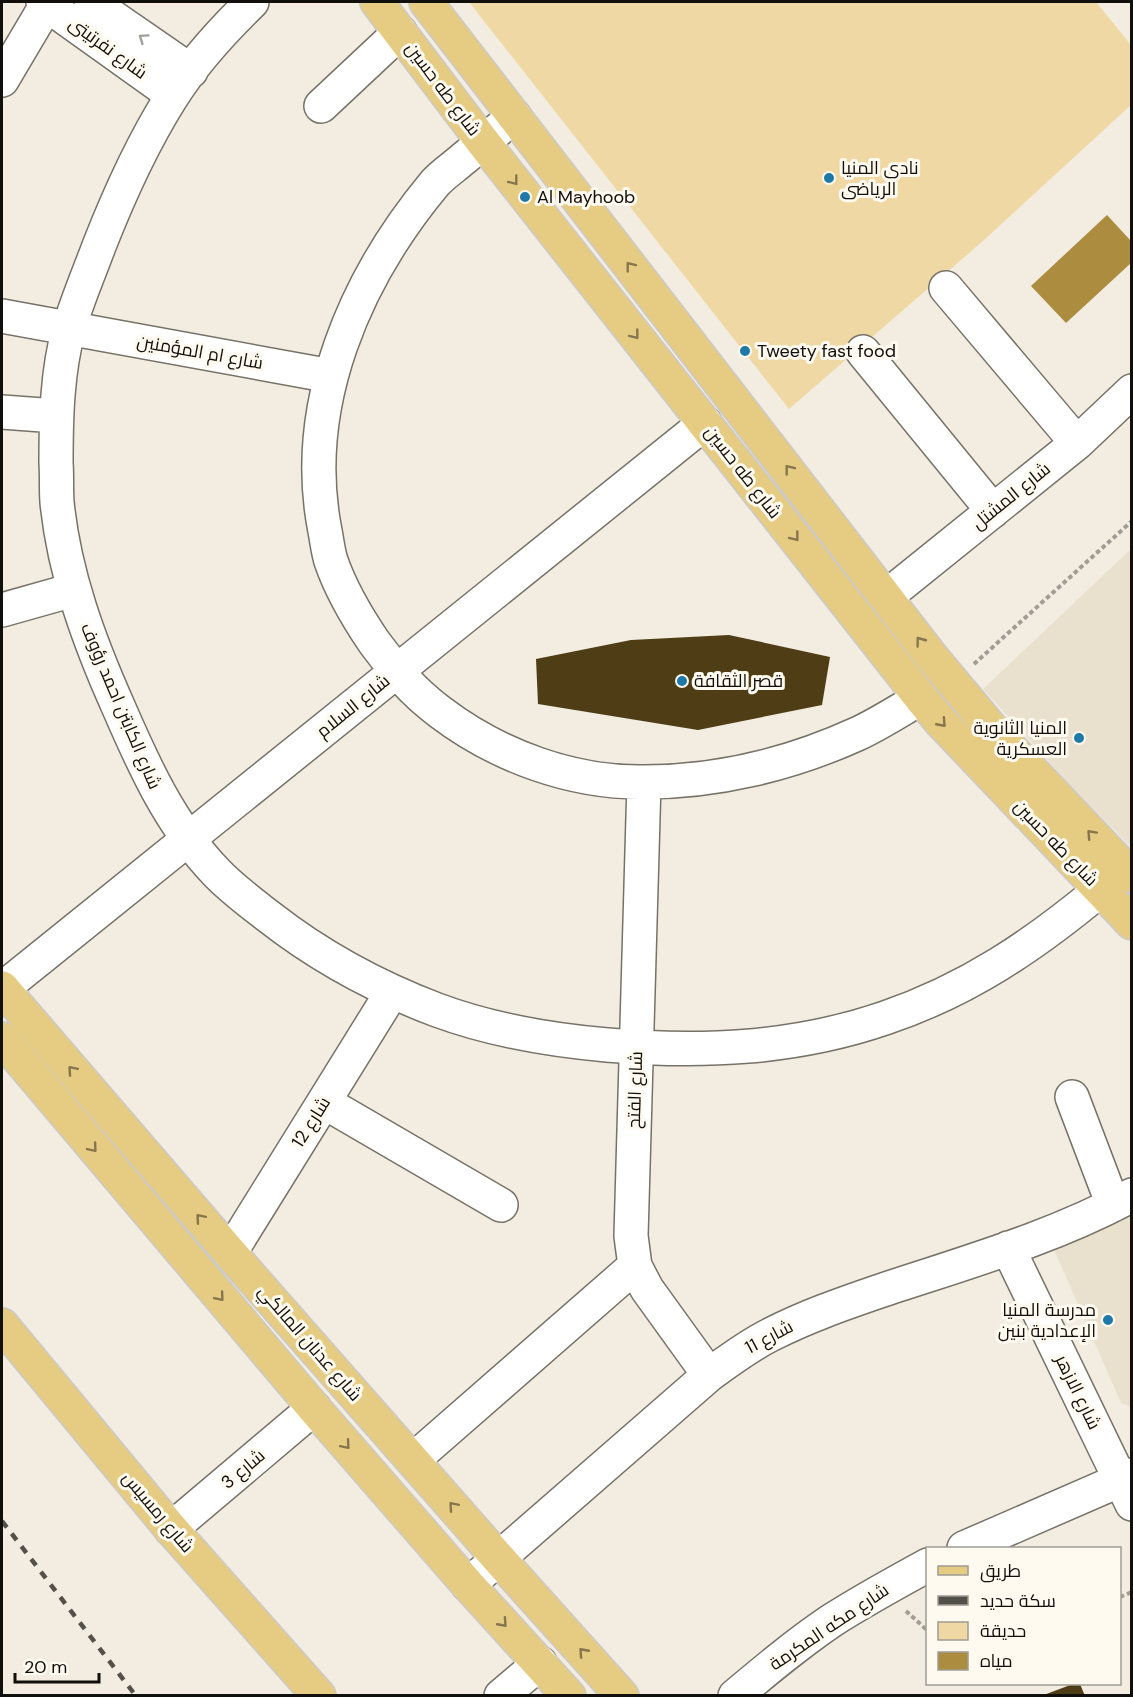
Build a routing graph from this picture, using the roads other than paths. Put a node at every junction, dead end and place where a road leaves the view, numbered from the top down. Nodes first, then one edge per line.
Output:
1 (91, 2) edge
2 (252, 2) edge
3 (376, 2) edge
4 (426, 2) edge
5 (45, 3) edge
6 (400, 32) junction
7 (2, 80) edge
8 (182, 83) junction
9 (321, 106) dead end
10 (514, 116) junction
11 (483, 142) junction
12 (946, 288) dead end
13 (2, 316) edge
14 (69, 328) junction
15 (863, 351) dead end
16 (331, 376) junction
17 (1131, 391) edge
18 (2, 412) edge
19 (56, 416) junction
20 (705, 423) junction
21 (1077, 443) junction
22 (993, 511) junction
23 (73, 590) junction
24 (887, 596) junction
25 (2, 610) edge
26 (858, 617) junction
27 (396, 672) junction
28 (921, 698) junction
29 (644, 782) junction
30 (188, 840) junction
31 (1131, 876) edge
32 (1100, 890) junction
33 (1131, 923) edge
34 (2, 989) edge
35 (392, 992) junction
36 (3, 1044) edge
37 (636, 1048) junction
38 (1072, 1097) dead end
39 (324, 1102) junction
40 (1122, 1200) edge
41 (501, 1205) dead end
42 (1008, 1248) junction
43 (230, 1253) junction
44 (635, 1266) junction
45 (2, 1325) edge
46 (709, 1375) junction
47 (314, 1408) junction
48 (413, 1460) junction
49 (1128, 1486) edge
50 (171, 1529) junction
51 (967, 1547) edge
52 (499, 1559) junction
53 (926, 1566) edge
54 (468, 1585) junction
55 (540, 1663) junction
56 (319, 1695) edge
57 (501, 1695) edge
58 (569, 1695) edge
59 (622, 1695) edge
60 (735, 1695) edge

8 -> 1 street, شارع نفرتيتى
2 - 8 street, شارع الكابتن احمد رؤوف
3 - 6 main road, شارع طه حسين
4 - 10 main road, شارع طه حسين
5 - 7 street
5 - 8 street, شارع نفرتيتى
6 - 9 street
6 - 11 main road, شارع طه حسين
8 - 14 street, شارع الكابتن احمد رؤوف
10 - 11 street
24 -> 10 main road, شارع طه حسين
11 - 16 street
11 -> 20 main road, شارع طه حسين
12 - 21 street
13 - 14 street, شارع ام المؤمنين
14 - 16 street, شارع ام المؤمنين
14 - 19 street, شارع الكابتن احمد رؤوف
15 - 22 street
16 - 27 street
17 - 21 street, شارع المشتل
18 - 19 street
19 - 23 street, شارع الكابتن احمد رؤوف
20 -> 26 main road, شارع طه حسين
20 - 27 street, شارع السلام
21 - 22 street, شارع المشتل
22 - 24 street, شارع المشتل
23 - 25 street
23 - 30 street, شارع الكابتن احمد رؤوف
24 - 26 main road
31 -> 24 main road, شارع طه حسين
26 - 28 main road, شارع طه حسين
27 - 29 street
27 - 30 street, شارع السلام
28 - 29 street
28 -> 32 main road, شارع طه حسين
29 - 37 street, شارع الفتح
30 - 34 street, شارع السلام
30 - 35 street, شارع الكابتن احمد رؤوف
32 - 33 main road, شارع طه حسين
32 - 37 street, شارع الكابتن احمد رؤوف
43 -> 34 main road, شارع عدنان المالكي
35 - 37 street, شارع الكابتن احمد رؤوف
35 - 39 street, شارع 12
36 -> 47 main road
37 - 44 street, شارع الفتح
38 - 40 street
39 - 41 street
39 - 43 street, شارع 12
40 - 42 street, شارع 11
42 - 46 street, شارع 11
42 - 49 street, شارع الازهر
43 - 48 main road, شارع عدنان المالكي
44 - 46 street, شارع الفتح
44 - 48 street
45 - 50 main road, شارع رمسيس
46 - 52 street, شارع 11
47 - 50 street, شارع 3
47 -> 54 main road
52 -> 48 main road, شارع عدنان المالكي
49 - 51 street
50 - 56 main road, شارع رمسيس
52 - 54 street, شارع 11
59 -> 52 main road, شارع عدنان المالكي
53 - 60 street, شارع مكه المكرمة
54 -> 55 main road
55 - 57 street
55 - 58 main road

